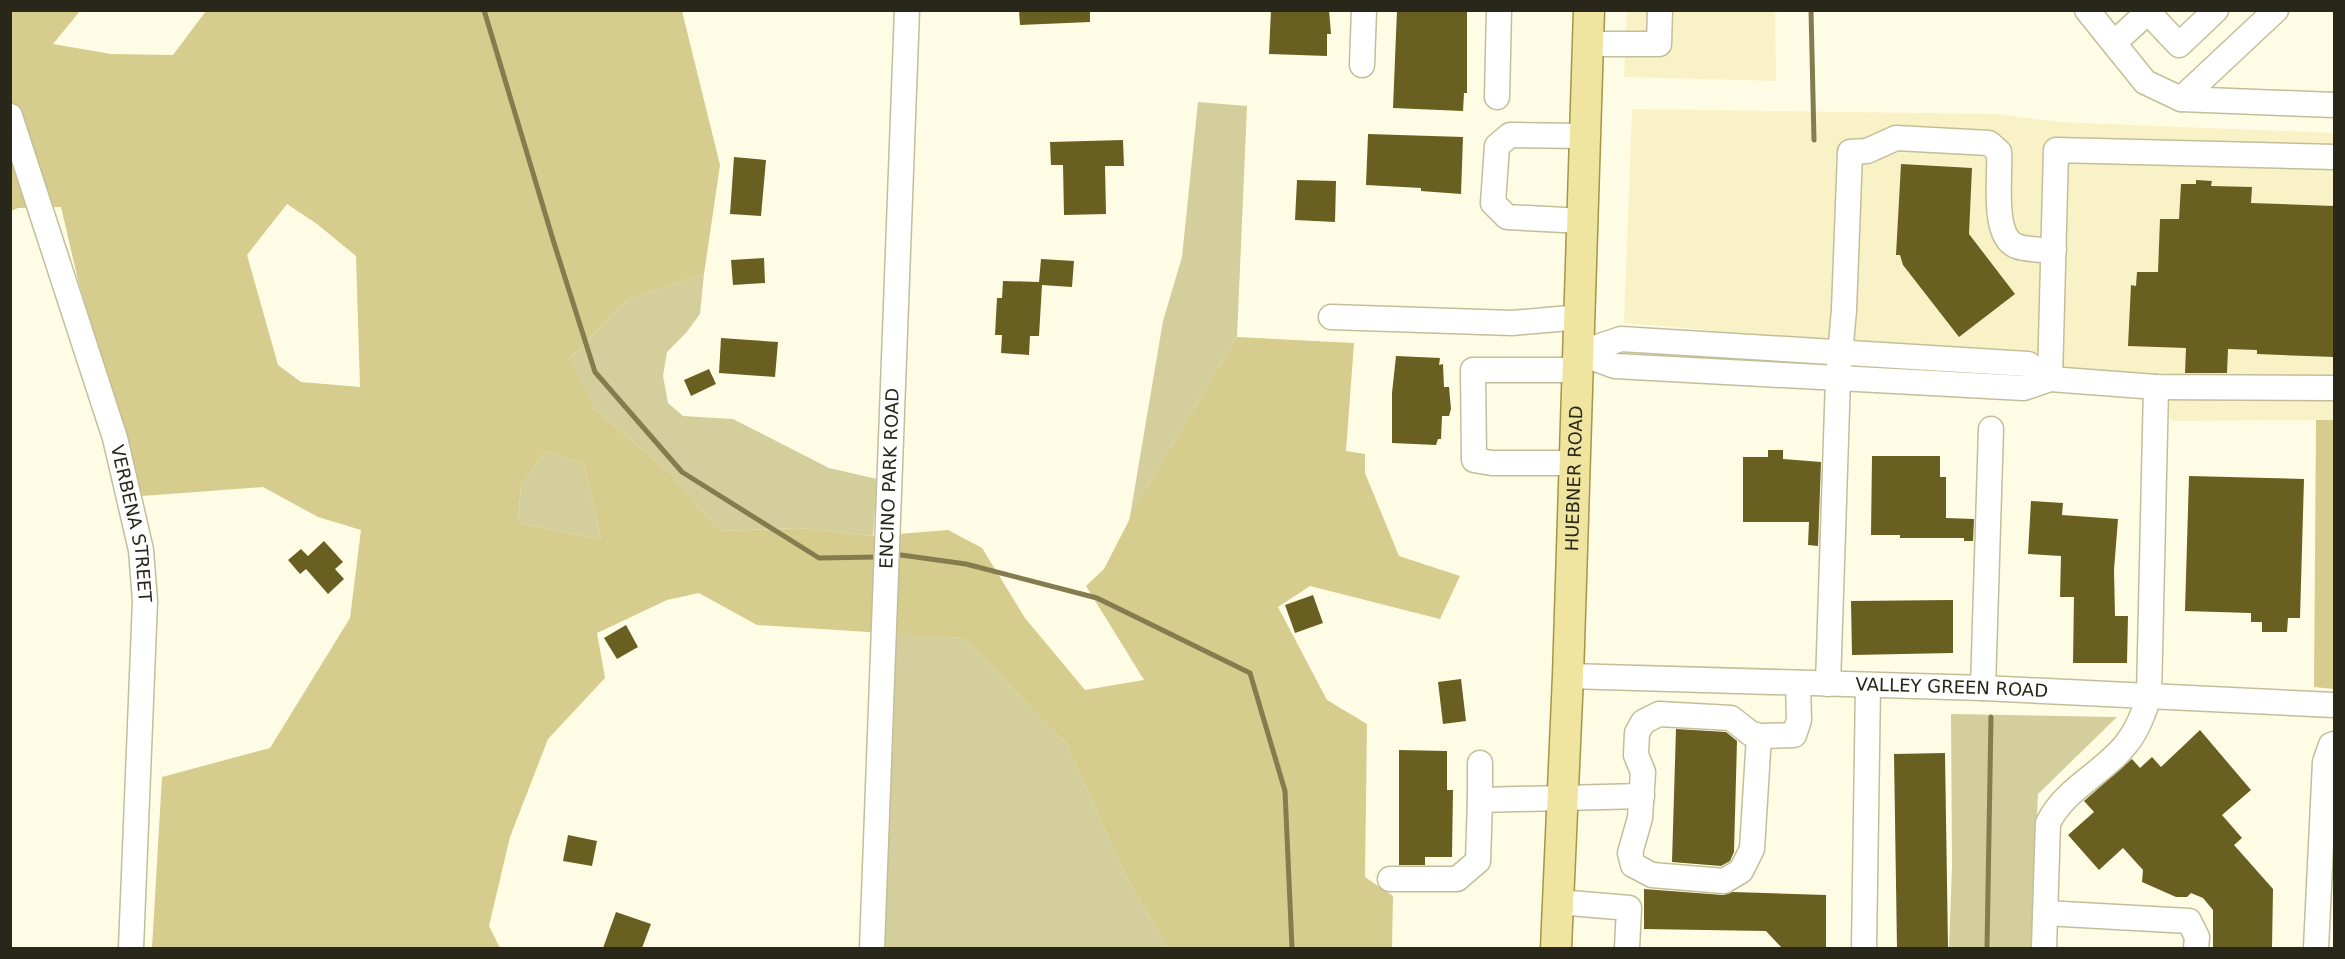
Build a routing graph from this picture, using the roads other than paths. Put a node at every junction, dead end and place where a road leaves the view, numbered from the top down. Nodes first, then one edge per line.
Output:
1 (907, 10) edge
2 (1364, 10) edge
3 (1499, 10) edge
4 (1589, 10) edge
5 (1660, 10) edge
6 (2087, 10) edge
7 (2216, 10) edge
8 (2276, 10) edge
9 (2148, 11) edge
10 (2114, 43) junction
11 (1589, 44) junction
12 (1362, 65) dead end
13 (1497, 97) dead end
14 (2181, 99) junction
15 (2334, 105) edge
16 (10, 116) edge
17 (1586, 136) junction
18 (2334, 157) edge
19 (1584, 221) junction
20 (2054, 250) junction
21 (1331, 317) dead end
22 (1580, 317) junction
23 (1840, 352) junction
24 (1578, 361) junction
25 (1838, 378) junction
26 (2050, 379) junction
27 (2156, 387) junction
28 (2334, 388) edge
29 (1991, 429) dead end
30 (1575, 463) junction
31 (1568, 676) junction
32 (1798, 683) junction
33 (1828, 684) junction
34 (1868, 685) junction
35 (1983, 688) junction
36 (2149, 696) junction
37 (2334, 705) edge
38 (1759, 736) junction
39 (2334, 744) edge
40 (1480, 763) dead end
41 (1642, 796) junction
42 (1563, 798) junction
43 (1479, 800) junction
44 (1390, 879) dead end
45 (1558, 902) junction
46 (2045, 913) junction
47 (131, 948) edge
48 (872, 948) edge
49 (1556, 948) edge
50 (1627, 948) edge
51 (1864, 948) edge
52 (2044, 948) edge
53 (2196, 948) edge
54 (2316, 948) edge

1 - 48 street, ENCINO PARK ROAD
2 - 12 street
3 - 13 street
4 - 11 main road, HUEBNER ROAD
5 - 11 street
6 - 10 street
7 - 9 street
8 - 14 street
9 - 10 street
10 - 14 street
11 - 17 main road, HUEBNER ROAD
14 - 15 street
16 - 47 street, VERBENA STREET
17 - 19 main road, HUEBNER ROAD
17 - 19 street
18 - 20 street
19 - 22 main road, HUEBNER ROAD
20 - 23 street
20 - 26 street
21 - 22 street
22 - 24 main road, HUEBNER ROAD
23 - 24 street
23 - 25 street
23 - 26 street
24 - 25 street
24 - 30 main road, HUEBNER ROAD
24 - 30 street
25 - 26 street
25 - 33 street
26 - 27 street
27 - 28 street
27 - 36 street
29 - 35 street
30 - 31 main road, HUEBNER ROAD
31 - 32 street, VALLEY GREEN ROAD
31 - 42 main road, HUEBNER ROAD
32 - 33 street, VALLEY GREEN ROAD
32 - 38 street
33 - 34 street, VALLEY GREEN ROAD
34 - 35 street, VALLEY GREEN ROAD
34 - 51 street
35 - 36 street, VALLEY GREEN ROAD
36 - 37 street, VALLEY GREEN ROAD
36 - 46 street
38 - 41 street
38 - 41 street
39 - 54 street
40 - 43 street
41 - 42 street
42 - 43 street
42 - 45 main road, HUEBNER ROAD
43 - 44 street
45 - 49 main road, HUEBNER ROAD
45 - 50 street
46 - 52 street
46 - 53 street

